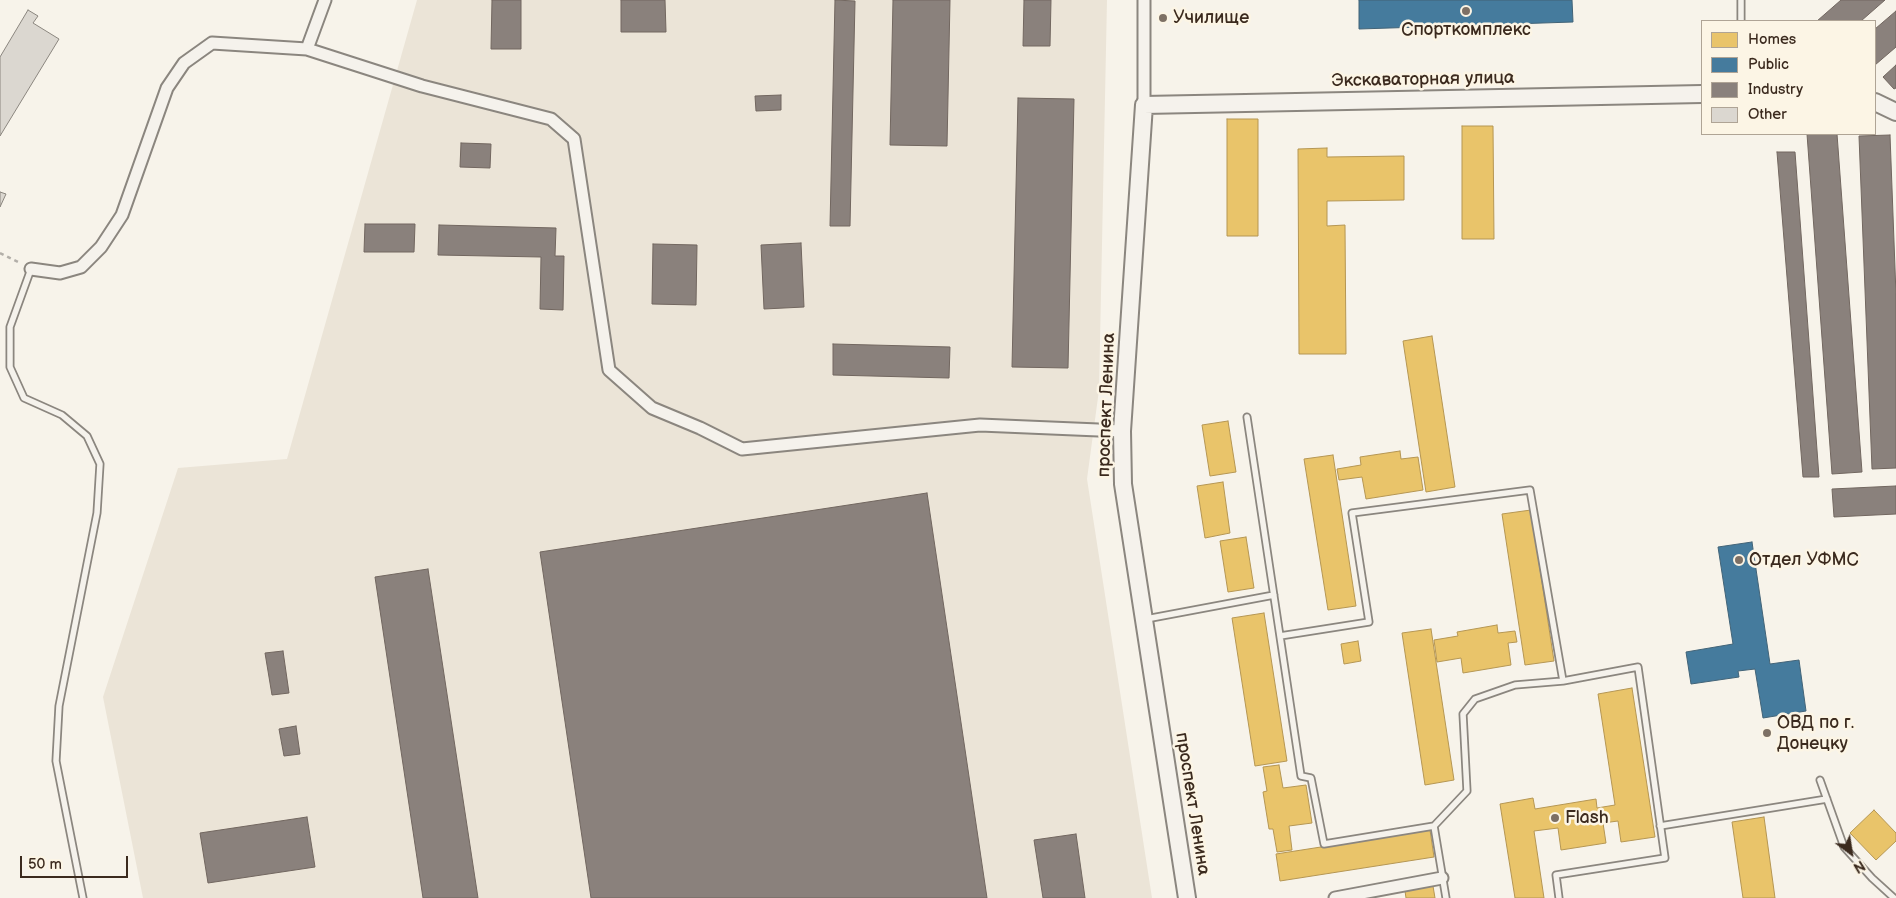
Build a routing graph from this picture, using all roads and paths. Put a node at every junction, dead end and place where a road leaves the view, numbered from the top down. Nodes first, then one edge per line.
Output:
1 (325, 0) edge
2 (1144, 0) edge
3 (1741, 0) edge
4 (1741, 20) edge
5 (307, 49) junction
6 (1701, 94) edge
7 (1876, 102) edge
8 (1144, 105) junction
9 (1896, 112) edge
10 (0, 253) edge
11 (30, 269) junction
12 (1247, 417) dead end
13 (1122, 431) junction
14 (1274, 595) junction
15 (1144, 619) junction
16 (1280, 636) junction
17 (1563, 681) junction
18 (1820, 780) dead end
19 (1827, 799) junction
20 (1434, 826) junction
21 (1660, 826) junction
22 (1442, 878) junction
23 (83, 898) edge
24 (1187, 898) edge
25 (1335, 898) edge
26 (1446, 898) edge
27 (1559, 898) edge
28 (1894, 898) edge

1 - 5 street
2 - 8 street, проспект Ленина
3 - 4 lane
5 - 11 street
5 - 13 street
6 - 8 street, Экскаваторная улица
7 - 9 street
8 - 13 street, проспект Ленина
10 - 11 path
11 - 23 lane
12 - 14 lane
13 - 15 street, проспект Ленина
14 - 15 lane
14 - 16 lane
15 - 24 street, проспект Ленина
16 - 17 lane
16 - 20 lane
17 - 20 lane
17 - 21 lane
18 - 19 lane
19 - 21 lane
19 - 28 lane
20 - 22 lane
21 - 27 lane
22 - 25 street
22 - 26 lane

